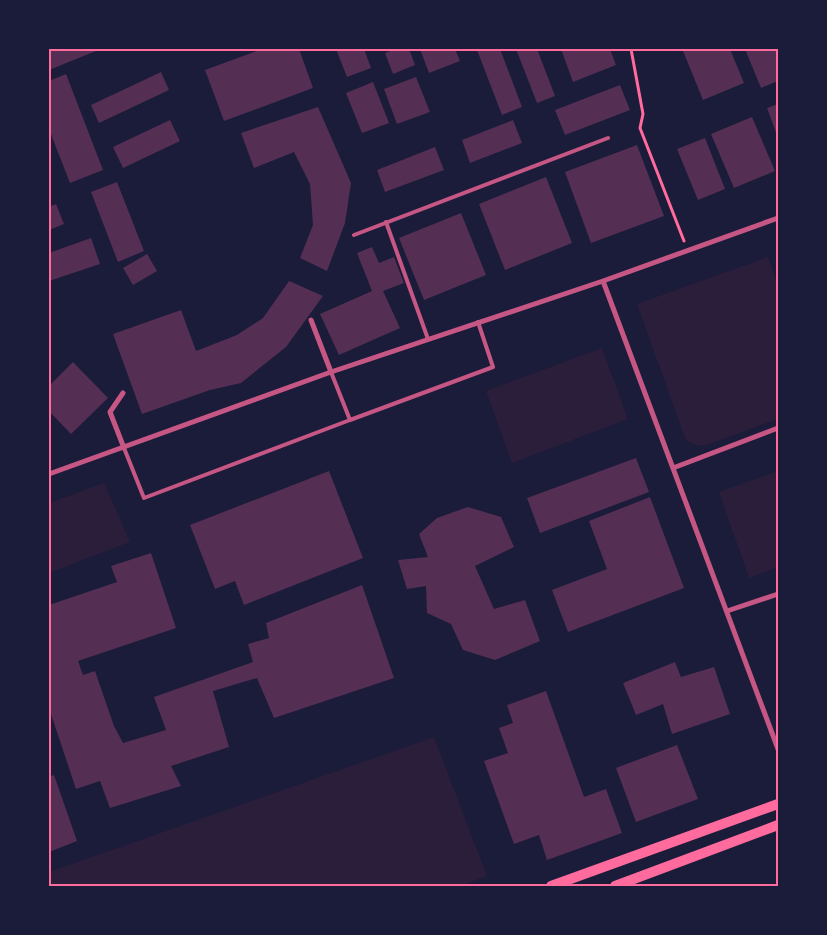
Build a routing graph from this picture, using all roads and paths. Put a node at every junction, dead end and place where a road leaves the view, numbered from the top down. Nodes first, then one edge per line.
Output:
1 (630, 49) edge
2 (608, 138) dead end
3 (778, 218) edge
4 (386, 222) junction
5 (354, 235) dead end
6 (687, 250) junction
7 (603, 281) junction
8 (311, 320) dead end
9 (478, 322) junction
10 (428, 339) junction
11 (331, 372) junction
12 (123, 393) dead end
13 (350, 420) junction
14 (778, 428) edge
15 (124, 448) junction
16 (674, 468) junction
17 (49, 474) edge
18 (778, 594) edge
19 (727, 611) junction
20 (778, 749) edge
21 (778, 804) edge
22 (778, 825) edge
23 (551, 886) edge
24 (615, 886) edge

1 - 6 path
2 - 4 lane
3 - 6 street
4 - 5 lane
4 - 10 lane
6 - 7 street
7 - 9 street
7 - 16 street
8 - 11 street
9 - 10 street
9 - 13 lane
10 - 11 street
11 - 13 lane
11 - 15 street
12 - 15 street
13 - 15 lane
14 - 16 street
15 - 17 street
16 - 19 street
18 - 19 street
19 - 20 street
21 - 23 main road
22 - 24 main road

